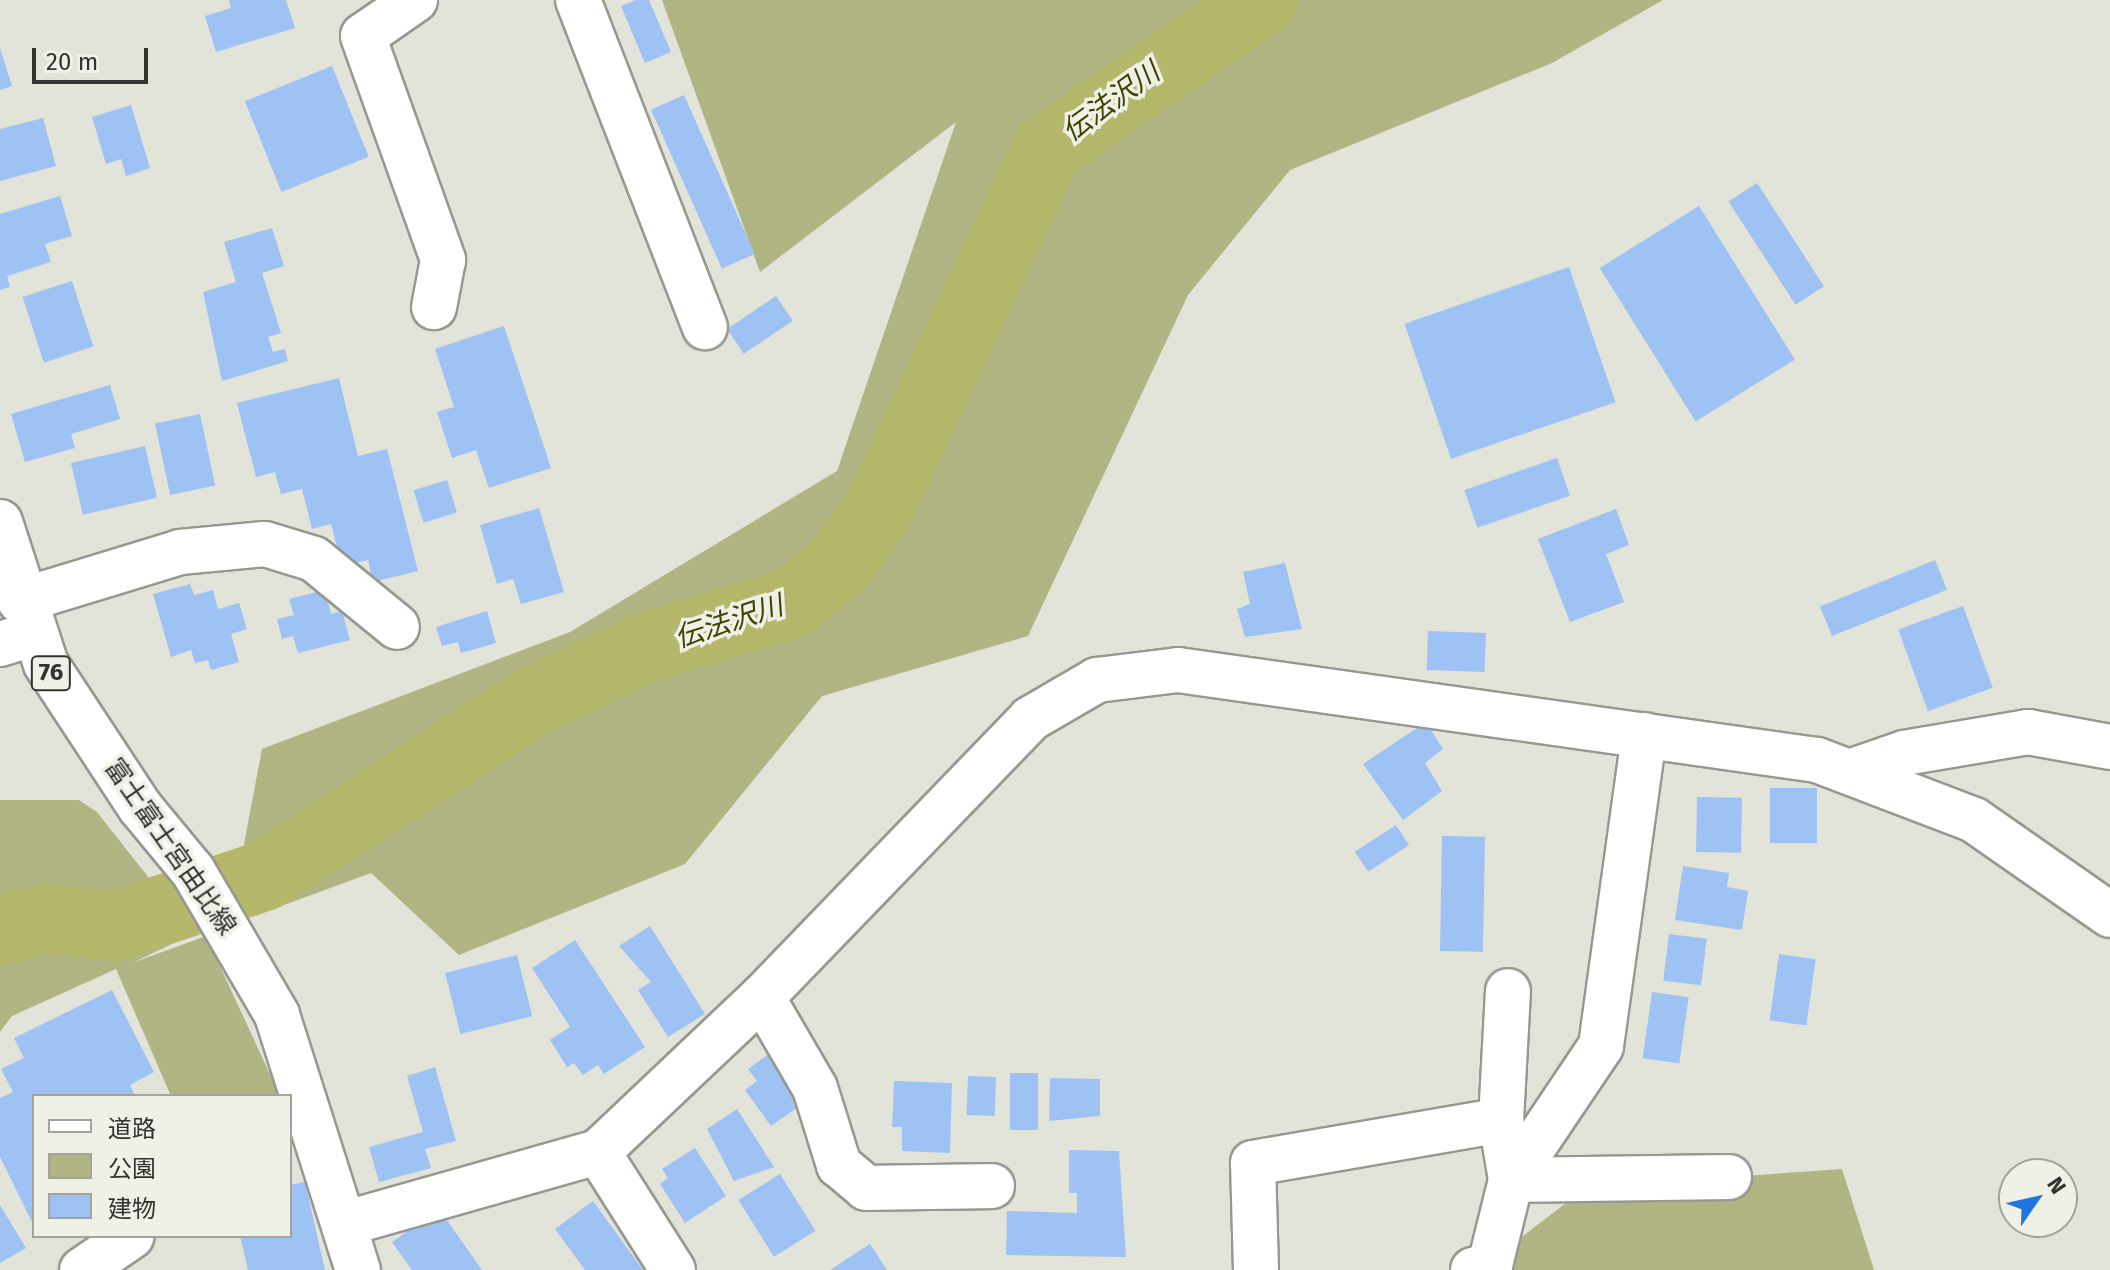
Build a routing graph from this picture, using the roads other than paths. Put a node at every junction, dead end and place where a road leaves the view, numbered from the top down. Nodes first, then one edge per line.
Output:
1 (415, 0) edge
2 (578, 0) edge
3 (434, 307) dead end
4 (705, 327) dead end
5 (0, 522) edge
6 (18, 626) edge
7 (397, 627) dead end
8 (1644, 735) junction
9 (2110, 747) edge
10 (1855, 770) junction
11 (2110, 915) edge
12 (1508, 991) dead end
13 (762, 997) junction
14 (1501, 1120) junction
15 (300, 1122) edge
16 (598, 1152) junction
17 (1729, 1177) dead end
18 (1511, 1180) junction
19 (992, 1186) dead end
20 (347, 1223) junction
21 (129, 1238) edge
22 (82, 1270) edge
23 (358, 1270) edge
24 (673, 1270) edge
25 (1256, 1270) edge
26 (1473, 1270) edge

1 - 3 street
2 - 4 street
5 - 6 street, 富士富士宮由比線 / 76
6 - 7 street
6 - 15 street, 富士富士宮由比線 / 76
8 - 10 street
8 - 13 street
8 - 18 street
9 - 10 street
10 - 11 street
12 - 14 street
13 - 16 street
13 - 19 street
14 - 18 street
14 - 25 street
15 - 20 street, 富士富士宮由比線 / 76
16 - 20 street
16 - 24 street
17 - 18 street
18 - 26 street
20 - 23 street, 富士富士宮由比線 / 76
21 - 22 street

